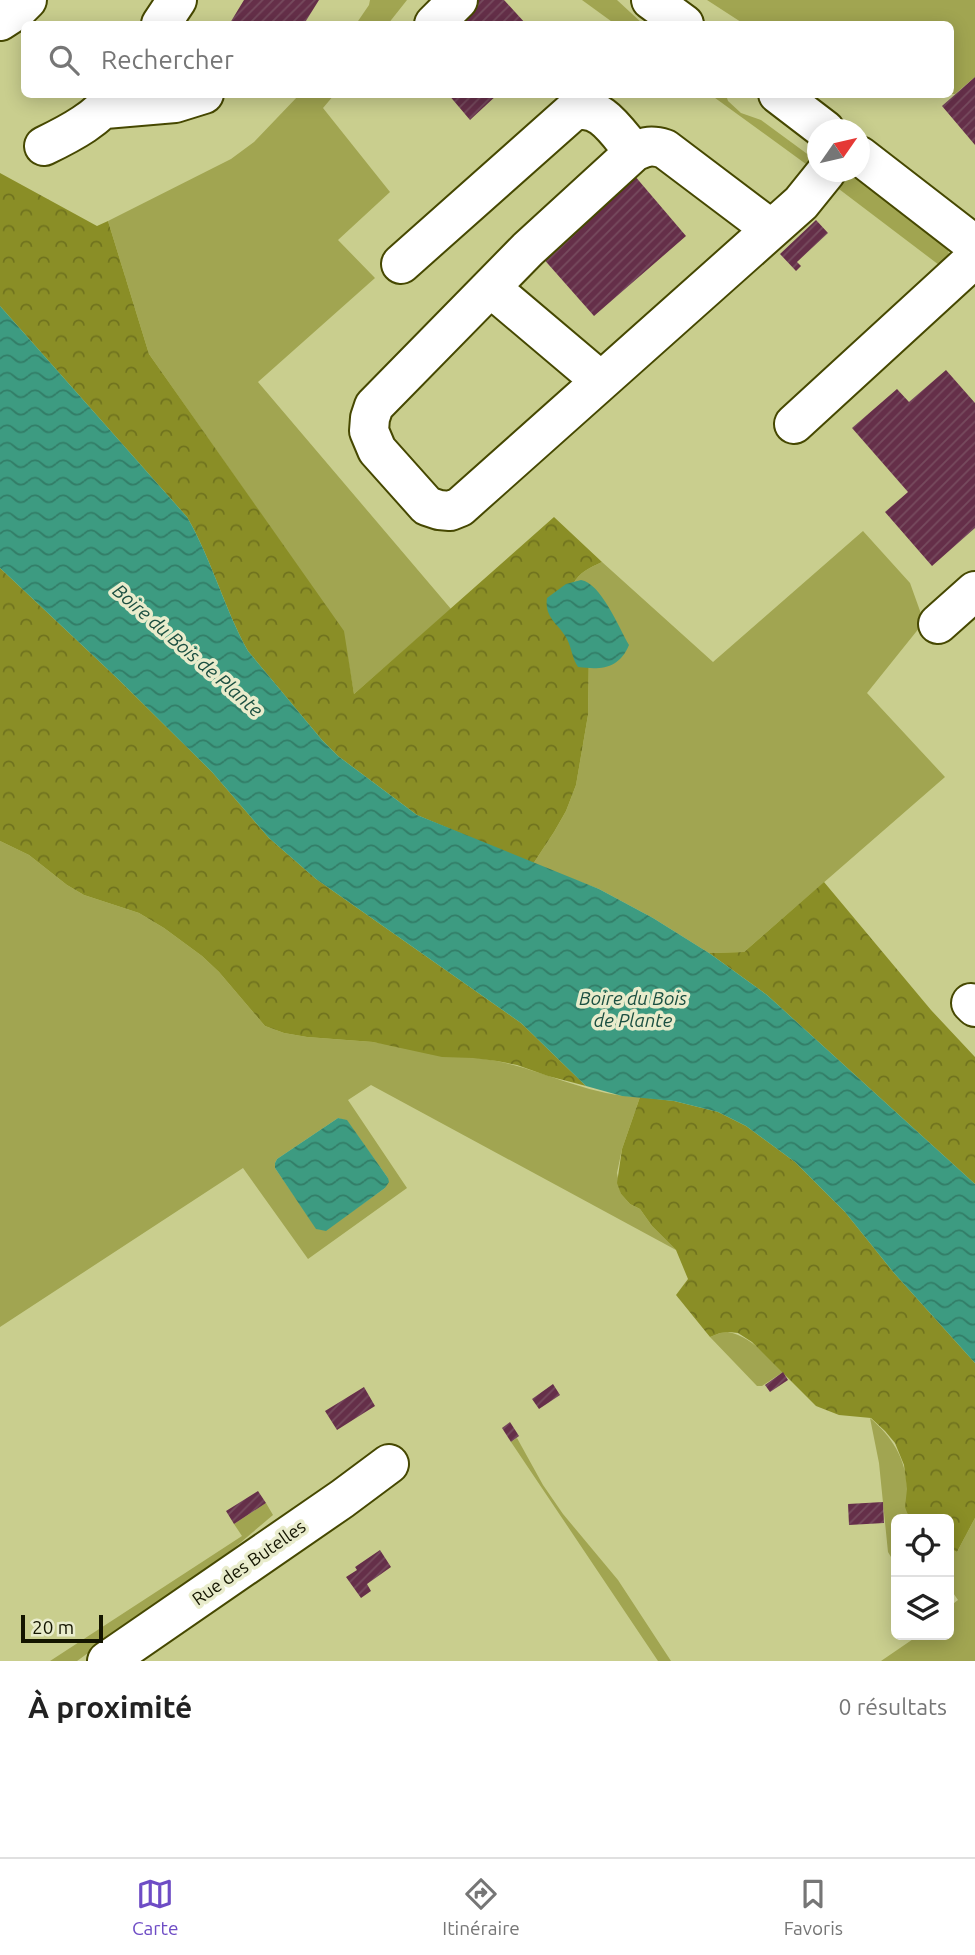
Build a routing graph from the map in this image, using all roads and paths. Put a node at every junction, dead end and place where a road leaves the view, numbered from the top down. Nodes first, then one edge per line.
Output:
1 (27, 0) edge
2 (177, 0) edge
3 (458, 0) edge
4 (652, 0) edge
5 (0, 21) edge
6 (163, 21) edge
7 (436, 21) edge
8 (680, 21) edge
9 (191, 98) edge
10 (783, 98) edge
11 (111, 102) edge
12 (811, 119) edge
13 (44, 146) dead end
14 (634, 152) junction
15 (870, 164) edge
16 (817, 182) edge
17 (771, 229) junction
18 (975, 245) edge
19 (975, 258) edge
20 (401, 264) dead end
21 (491, 288) junction
22 (601, 381) junction
23 (794, 424) dead end
24 (975, 591) edge
25 (937, 624) dead end
26 (389, 1464) dead end
27 (107, 1661) edge

1 - 5 street
2 - 6 street
3 - 7 street
4 - 8 street
9 - 11 street
10 - 12 street
11 - 13 street
14 - 17 street
14 - 20 street
14 - 21 street
15 - 18 street
16 - 17 street
17 - 22 street
19 - 23 street
21 - 22 street
21 - 22 street
24 - 25 street
26 - 27 street, Rue des Butelles

